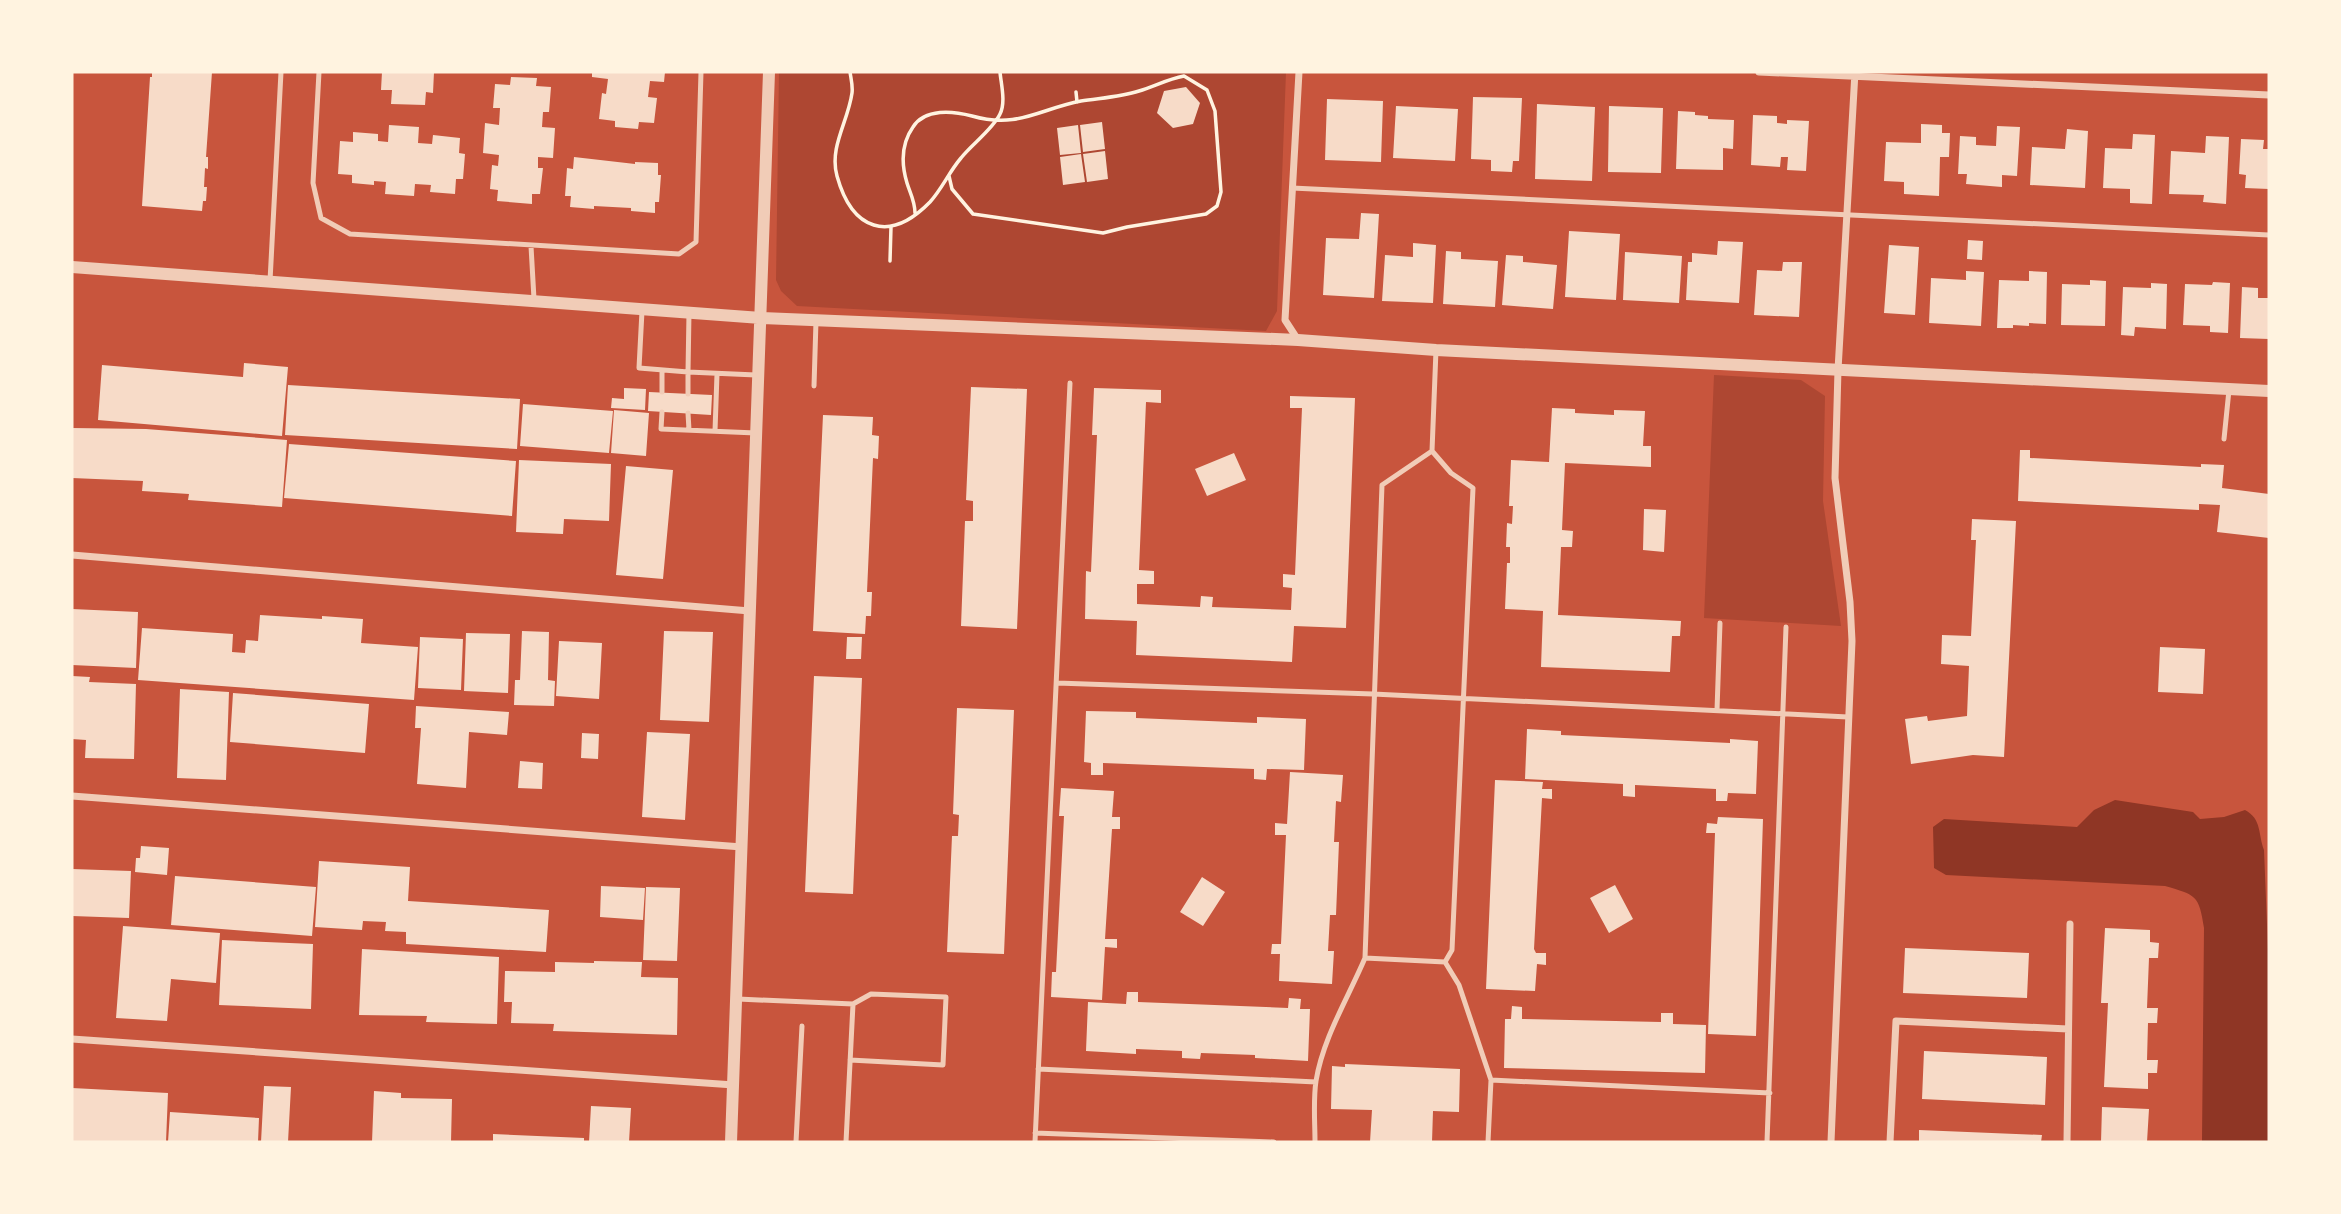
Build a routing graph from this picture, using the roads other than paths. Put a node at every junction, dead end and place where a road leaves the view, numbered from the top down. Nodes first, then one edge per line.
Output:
1 (281, 72) edge
2 (319, 72) edge
3 (701, 72) edge
4 (769, 72) edge
5 (1299, 72) edge
6 (1759, 72) edge
7 (1854, 74) edge
8 (2269, 95) edge
9 (1292, 188) junction
10 (1847, 215) junction
11 (2269, 235) edge
12 (531, 246) junction
13 (72, 267) edge
14 (270, 281) junction
15 (534, 299) junction
16 (642, 308) junction
17 (689, 312) junction
18 (761, 318) junction
19 (817, 321) junction
20 (1298, 340) junction
21 (1436, 350) junction
22 (662, 370) junction
23 (1838, 370) junction
24 (688, 372) junction
25 (717, 374) junction
26 (759, 375) junction
27 (1070, 383) dead end
28 (814, 386) dead end
29 (2229, 389) junction
30 (2269, 391) edge
31 (662, 392) dead end
32 (688, 394) dead end
33 (662, 412) dead end
34 (688, 414) dead end
35 (689, 430) junction
36 (715, 431) junction
37 (756, 433) junction
38 (2224, 439) dead end
39 (1432, 450) junction
40 (72, 555) edge
41 (751, 611) junction
42 (1720, 623) dead end
43 (1786, 627) dead end
44 (1057, 683) junction
45 (1373, 694) junction
46 (1463, 698) junction
47 (1717, 710) junction
48 (1783, 713) junction
49 (1848, 717) junction
50 (72, 796) edge
51 (742, 847) junction
52 (2070, 924) dead end
53 (1365, 958) junction
54 (1445, 962) junction
55 (737, 999) junction
56 (853, 1004) junction
57 (802, 1026) dead end
58 (2068, 1029) junction
59 (72, 1039) edge
60 (850, 1060) junction
61 (1038, 1069) junction
62 (1491, 1080) junction
63 (1316, 1082) junction
64 (734, 1085) junction
65 (1770, 1093) junction
66 (1035, 1133) junction
67 (731, 1142) edge
68 (796, 1142) edge
69 (846, 1142) edge
70 (1035, 1142) edge
71 (1274, 1142) edge
72 (1315, 1142) edge
73 (1488, 1142) edge
74 (1767, 1142) edge
75 (1831, 1142) edge
76 (1890, 1142) edge
77 (2067, 1142) edge

1 - 14 lane
2 - 12 lane
3 - 12 lane
4 - 18 street
5 - 9 street
6 - 7 street
7 - 8 street
7 - 10 street
9 - 10 lane
9 - 20 street
10 - 11 lane
10 - 23 street
12 - 15 lane
13 - 14 street
14 - 15 street
15 - 16 street
16 - 17 street
16 - 22 lane
17 - 18 street
17 - 24 lane
18 - 19 street
18 - 26 street
19 - 20 street
19 - 28 lane
20 - 21 street
21 - 23 street
21 - 39 lane
22 - 24 lane
22 - 31 lane
23 - 29 street
23 - 49 street
24 - 25 lane
24 - 32 lane
25 - 26 lane
25 - 36 lane
26 - 37 street
27 - 44 lane
29 - 30 street
29 - 38 lane
33 - 35 lane
34 - 35 lane
35 - 36 lane
36 - 37 lane
37 - 41 street
39 - 45 lane
39 - 46 lane
40 - 41 street
41 - 51 street
42 - 47 lane
43 - 48 lane
44 - 45 lane
44 - 61 lane
45 - 46 lane
45 - 53 lane
46 - 47 lane
46 - 54 lane
47 - 48 lane
48 - 49 lane
48 - 65 lane
49 - 75 street
50 - 51 street
51 - 55 street
52 - 58 street
53 - 54 lane
53 - 63 lane
54 - 62 lane
55 - 56 lane
55 - 64 street
56 - 60 lane
56 - 60 lane
57 - 68 lane
58 - 76 street
58 - 77 street
59 - 64 street
60 - 69 lane
61 - 63 lane
61 - 66 lane
62 - 65 lane
62 - 73 lane
63 - 72 lane
64 - 67 street
65 - 74 lane
66 - 70 lane
66 - 71 lane

